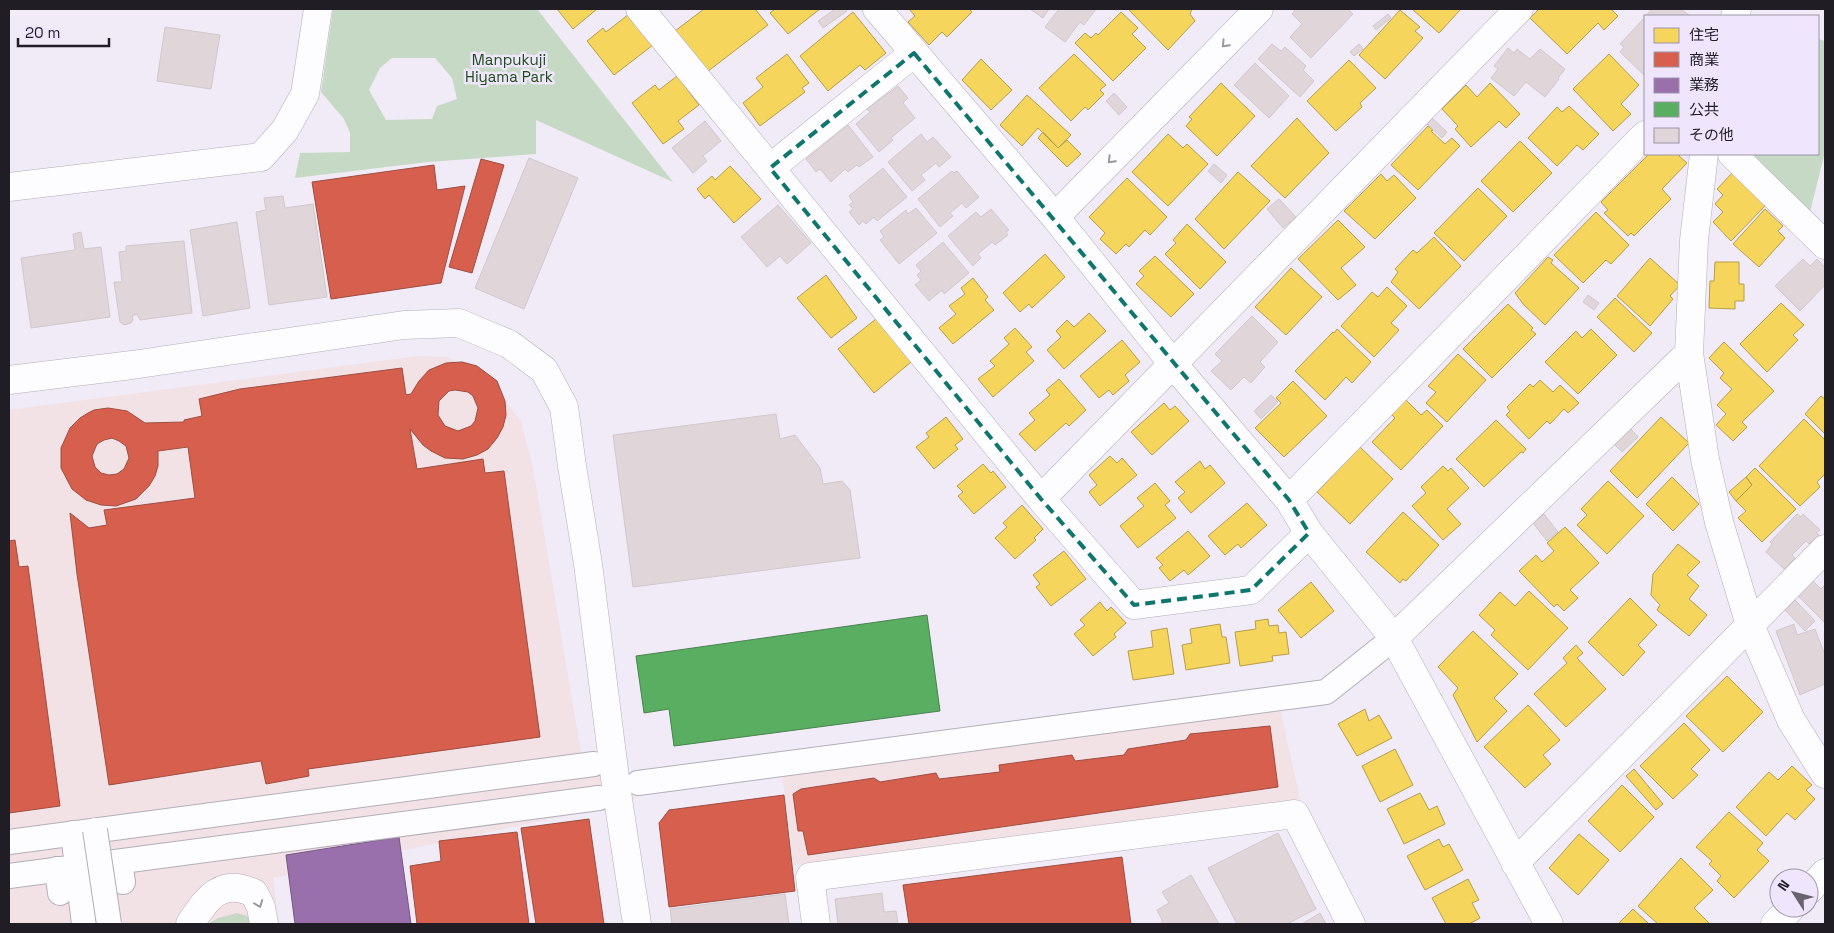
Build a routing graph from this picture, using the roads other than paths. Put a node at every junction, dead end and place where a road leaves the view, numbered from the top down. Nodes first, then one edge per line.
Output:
1 (318, 9) edge
2 (640, 9) edge
3 (877, 9) edge
4 (1259, 9) edge
5 (1518, 9) edge
6 (914, 53) junction
7 (1644, 136) edge
8 (1704, 155) edge
9 (1733, 155) edge
10 (770, 168) junction
11 (9, 187) edge
12 (1055, 217) junction
13 (1825, 245) edge
14 (1689, 353) junction
15 (1173, 364) junction
16 (9, 380) edge
17 (1041, 499) junction
18 (1289, 500) junction
19 (1309, 532) junction
20 (1825, 549) edge
21 (1750, 625) junction
22 (1394, 638) junction
23 (594, 764) dead end
24 (1825, 774) edge
25 (638, 783) dead end
26 (599, 798) dead end
27 (311, 820) dead end
28 (9, 842) edge
29 (91, 857) junction
30 (1515, 863) junction
31 (9, 876) edge
32 (60, 893) dead end
33 (84, 924) edge
34 (109, 924) edge
35 (190, 924) edge
36 (264, 924) edge
37 (637, 924) edge
38 (816, 924) edge
39 (1352, 924) edge
40 (1549, 924) edge

1 - 11 street
2 - 10 street
3 - 6 street
4 -> 12 street
5 - 15 street
6 - 10 street
6 - 12 street
7 - 18 street
8 - 14 street
9 - 13 street
10 - 17 street
12 - 15 street
14 - 21 street
14 - 22 street
15 - 17 street
15 - 18 street
16 - 37 street
17 - 19 street
18 - 19 street
19 - 22 street
20 - 21 street
21 - 24 street
21 - 30 street
22 - 25 street
22 - 30 street
23 - 29 street
26 - 29 street
27 - 29 street
28 - 29 street
29 - 31 street
29 - 32 street
29 - 33 street
29 - 34 street, bridge
30 - 40 street
35 -> 36 street
38 - 39 street

